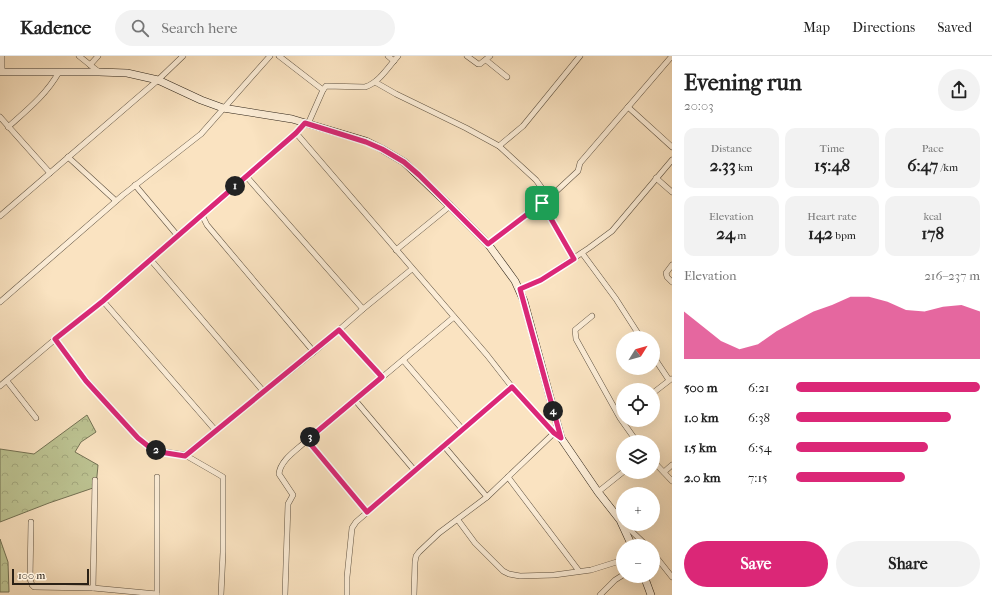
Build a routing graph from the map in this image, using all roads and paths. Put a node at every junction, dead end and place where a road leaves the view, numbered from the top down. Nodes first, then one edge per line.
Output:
1 (2, 56) edge
2 (79, 56) edge
3 (98, 56) edge
4 (183, 56) edge
5 (270, 56) edge
6 (279, 56) edge
7 (388, 56) edge
8 (398, 56) edge
9 (467, 56) edge
10 (580, 56) edge
11 (672, 56) edge
12 (488, 58) edge
13 (394, 61) junction
14 (90, 65) junction
15 (1, 72) edge
16 (59, 72) junction
17 (99, 72) junction
18 (507, 77) dead end
19 (158, 80) junction
20 (375, 82) junction
21 (323, 90) junction
22 (628, 107) junction
23 (223, 108) junction
24 (0, 117) edge
25 (307, 124) junction
26 (8, 127) junction
27 (296, 133) junction
28 (499, 146) junction
29 (672, 147) edge
30 (68, 157) junction
31 (672, 160) edge
32 (50, 173) junction
33 (246, 176) junction
34 (656, 178) junction
35 (135, 186) junction
36 (672, 192) edge
37 (549, 198) junction
38 (116, 201) junction
39 (542, 203) junction
40 (450, 206) junction
41 (0, 216) edge
42 (202, 216) junction
43 (195, 221) junction
44 (207, 225) junction
45 (177, 235) junction
46 (488, 244) junction
47 (396, 250) junction
48 (582, 253) junction
49 (150, 259) junction
50 (574, 259) junction
51 (672, 265) edge
52 (412, 269) junction
53 (672, 282) edge
54 (520, 289) junction
55 (103, 301) junction
56 (0, 302) edge
57 (363, 309) junction
58 (592, 316) dead end
59 (454, 317) junction
60 (339, 330) junction
61 (637, 331) edge
62 (55, 339) junction
63 (314, 352) junction
64 (403, 360) junction
65 (660, 365) edge
66 (382, 377) junction
67 (671, 379) edge
68 (7, 381) junction
69 (0, 386) edge
70 (512, 387) junction
71 (660, 388) edge
72 (264, 392) junction
73 (354, 400) junction
74 (616, 407) edge
75 (36, 418) dead end
76 (463, 430) junction
77 (216, 431) junction
78 (558, 435) junction
79 (307, 440) junction
80 (444, 446) junction
81 (185, 456) junction
82 (672, 465) edge
83 (660, 468) edge
84 (415, 471) junction
85 (664, 472) junction
86 (157, 477) dead end
87 (508, 477) junction
88 (616, 478) edge
89 (95, 480) dead end
90 (672, 481) edge
91 (598, 492) junction
92 (487, 497) junction
93 (367, 512) junction
94 (616, 514) edge
95 (458, 520) junction
96 (31, 522) dead end
97 (631, 531) edge
98 (640, 539) edge
99 (616, 562) edge
100 (660, 562) edge
101 (579, 572) junction
102 (672, 577) edge
103 (616, 579) edge
104 (647, 583) edge
105 (93, 588) junction
106 (157, 594) edge
107 (221, 595) edge
108 (285, 595) edge
109 (347, 595) edge
110 (414, 595) edge
111 (600, 595) edge
112 (651, 595) edge

1 - 15 street
2 - 14 street
3 - 14 street
4 - 19 street
5 - 23 street
6 - 21 street
7 - 13 street
8 - 13 street
9 - 12 street
10 - 28 street
11 - 22 street
12 - 18 street
13 - 20 street
14 - 17 street
15 - 16 street
16 - 17 street
16 - 26 street
17 - 19 street
19 - 23 street
19 - 30 street
20 - 21 street
20 - 28 street
21 - 25 street
22 - 29 street
22 - 37 street
23 - 25 street
23 - 35 street
24 - 26 street
25 - 27 street
25 - 40 street
26 - 32 street
27 - 33 street
27 - 47 street
28 - 37 street
30 - 32 street
30 - 38 street
31 - 34 street
32 - 41 street
33 - 42 street
33 - 57 street
34 - 36 street
34 - 48 street
35 - 38 street
35 - 45 street
37 - 39 street
38 - 56 street
39 - 46 street
39 - 50 street
40 - 46 street
40 - 47 street
42 - 43 street
42 - 44 street
43 - 44 street
43 - 45 street
44 - 63 street
45 - 49 street
46 - 54 street
47 - 52 street
48 - 50 street
48 - 61 street
49 - 55 street
49 - 72 street
50 - 54 street
51 - 53 street
52 - 57 street
52 - 59 street
54 - 78 street
55 - 62 street
55 - 77 street
57 - 60 street
58 - 74 street
59 - 64 street
59 - 70 street
60 - 63 street
60 - 66 street
62 - 68 street
62 - 81 street
63 - 72 street
64 - 66 street
64 - 76 street
65 - 67 street
66 - 73 street
67 - 71 street
68 - 69 street
68 - 75 street
70 - 76 street
70 - 78 street
72 - 77 street
73 - 79 street
73 - 84 street
76 - 80 street
77 - 81 street
78 - 87 street
78 - 91 street
79 - 93 street
79 - 108 street
80 - 84 street
80 - 92 street
81 - 107 street
82 - 85 street
83 - 85 street
84 - 93 street
85 - 90 street
86 - 106 street
87 - 92 street
87 - 101 street
88 - 91 street
89 - 105 street
91 - 94 street
92 - 95 street
93 - 109 street
95 - 101 street
95 - 110 street
96 - 105 street
97 - 98 street
99 - 101 street
100 - 102 street
103 - 111 street
104 - 112 street
105 - 106 street

